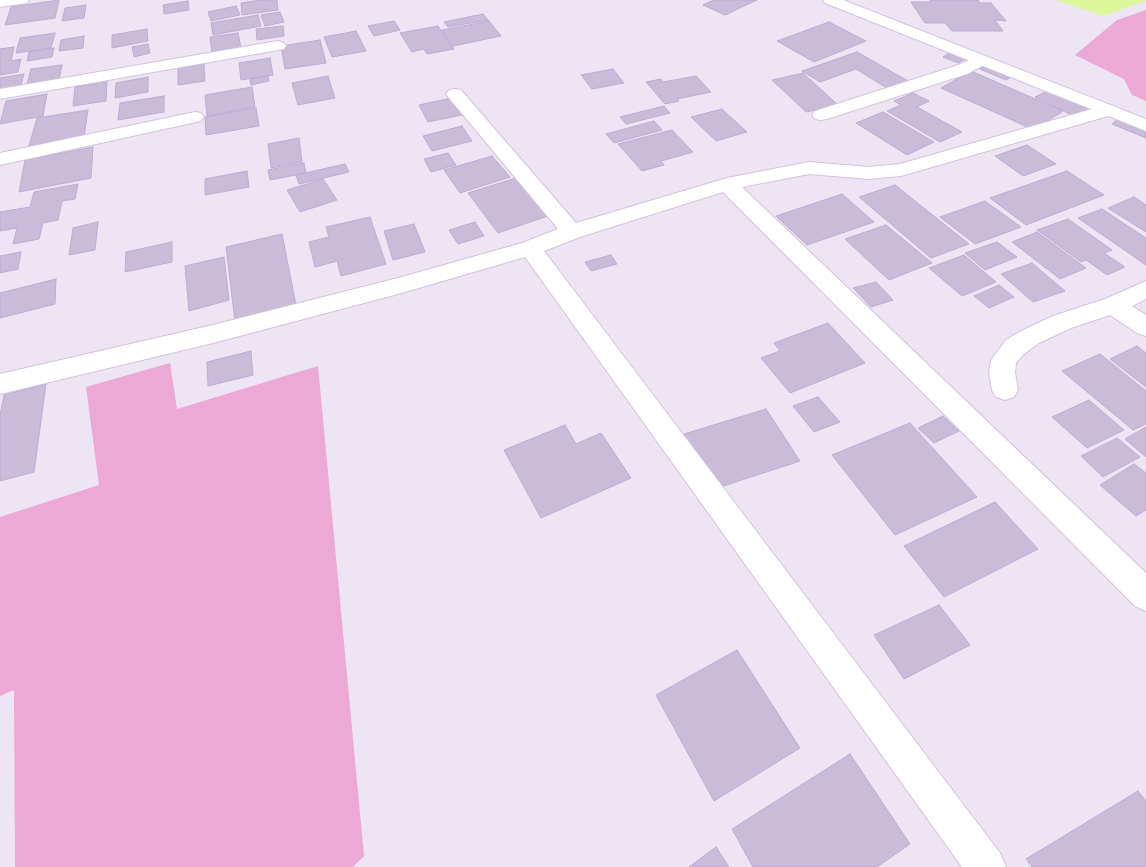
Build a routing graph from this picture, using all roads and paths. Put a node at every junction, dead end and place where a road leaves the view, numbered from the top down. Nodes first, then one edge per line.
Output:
1 (22, 0) edge
2 (830, 0) edge
3 (0, 4) edge
4 (278, 46) dead end
5 (982, 60) junction
6 (0, 94) edge
7 (455, 94) dead end
8 (1109, 110) junction
9 (821, 115) dead end
10 (195, 117) dead end
11 (1146, 125) edge
12 (0, 159) edge
13 (727, 184) junction
14 (572, 232) junction
15 (530, 248) junction
16 (1146, 289) edge
17 (1113, 305) junction
18 (1146, 327) edge
19 (0, 384) edge
20 (1005, 390) dead end
21 (1146, 595) edge
22 (986, 867) edge

1 - 3 street
2 - 5 street
4 - 6 street
5 - 8 street
5 - 9 street
7 - 14 street
8 - 11 street
8 - 13 street
10 - 12 street
13 - 14 street
13 - 21 street
14 - 15 street
15 - 19 street
15 - 22 street
16 - 17 street
17 - 18 street
17 - 20 street

